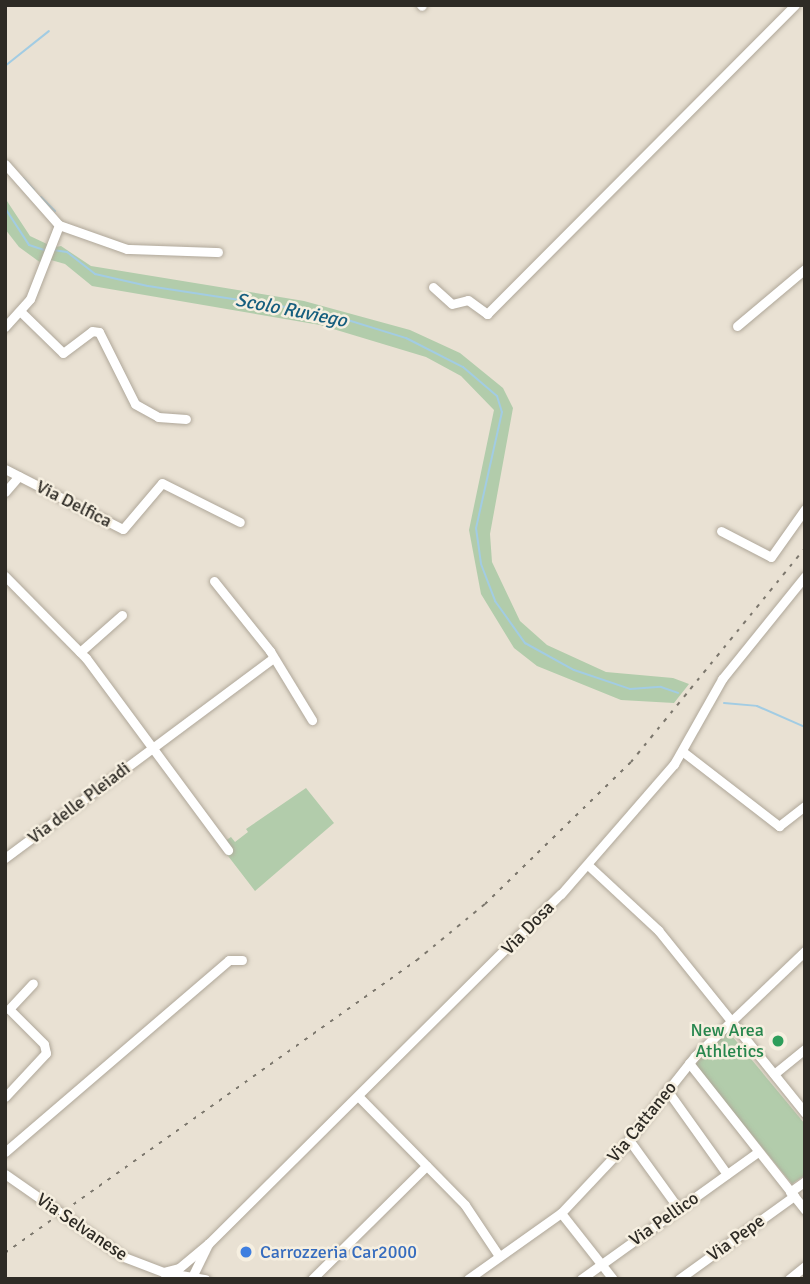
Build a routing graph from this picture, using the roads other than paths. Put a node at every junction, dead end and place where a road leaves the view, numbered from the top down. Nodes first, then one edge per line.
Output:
1 (795, 5) edge
2 (5, 164) edge
3 (58, 225) junction
4 (218, 252) dead end
5 (805, 269) edge
6 (433, 288) dead end
7 (22, 313) junction
8 (737, 326) dead end
9 (5, 327) edge
10 (186, 419) dead end
11 (5, 468) edge
12 (19, 476) junction
13 (5, 492) edge
14 (805, 509) edge
15 (240, 522) dead end
16 (721, 531) dead end
17 (5, 576) edge
18 (805, 576) edge
19 (214, 581) dead end
20 (122, 615) dead end
21 (80, 652) junction
22 (273, 658) junction
23 (312, 720) dead end
24 (152, 748) junction
25 (682, 751) junction
26 (805, 806) edge
27 (228, 850) dead end
28 (5, 858) edge
29 (588, 865) junction
30 (805, 951) edge
31 (242, 960) dead end
32 (33, 983) dead end
33 (730, 1020) junction
34 (805, 1049) edge
35 (689, 1063) junction
36 (774, 1074) junction
37 (667, 1090) junction
38 (5, 1097) edge
39 (359, 1097) junction
40 (805, 1113) edge
41 (629, 1140) junction
42 (5, 1152) edge
43 (758, 1152) junction
44 (426, 1166) junction
45 (5, 1174) edge
46 (727, 1174) junction
47 (805, 1181) edge
48 (792, 1194) junction
49 (679, 1209) junction
50 (805, 1210) edge
51 (561, 1213) junction
52 (208, 1244) junction
53 (193, 1255) junction
54 (499, 1256) junction
55 (203, 1259) junction
56 (601, 1264) junction
57 (805, 1266) edge
58 (159, 1275) edge
59 (176, 1277) edge
60 (192, 1277) junction
61 (205, 1279) edge
62 (212, 1279) edge
63 (312, 1279) edge
64 (468, 1279) edge
65 (581, 1279) edge
66 (613, 1279) edge
67 (679, 1279) edge
68 (789, 1279) edge

1 - 6 street
2 - 3 street
3 - 4 street
3 - 7 street
5 - 8 street
7 - 9 street
7 - 10 street
11 - 12 street, Via Delfica
12 - 13 street
12 - 15 street, Via Delfica
14 - 16 street
17 - 21 street
18 - 25 street, Via Dosa
19 - 22 street
20 - 21 street
21 - 24 street
22 - 23 street
22 - 24 street, Via delle Pleiadi
24 - 27 street
24 - 28 street, Via delle Pleiadi
25 - 26 street
25 - 29 street, Via Dosa
29 - 33 street
29 - 39 street, Via Dosa
30 - 33 street, Via Cattaneo
31 - 42 street
32 - 38 street
33 - 35 street, Via Cattaneo
33 - 36 street
34 - 36 street
35 - 37 street, Via Cattaneo
35 - 43 street
36 - 40 street
37 - 41 street, Via Cattaneo
37 - 46 street
39 - 44 street
39 - 52 street, Via Dosa
41 - 49 street
41 - 51 street, Via Cattaneo
43 - 46 street, Via Pellico
43 - 48 street
44 - 54 street
44 - 63 street
45 - 58 street, Via Selvanese
46 - 49 street, Via Pellico
47 - 48 street, Via Pepe
48 - 50 street
48 - 67 street, Via Pepe
49 - 56 street, Via Pellico
51 - 54 street, Via Cattaneo
51 - 56 street
52 - 53 street, Via Dosa
52 - 55 street
53 - 58 street, Via Dosa
53 - 60 street
54 - 64 street, Via Cattaneo
55 - 60 street
55 - 62 street
56 - 65 street, Via Pellico
56 - 66 street
57 - 68 street
58 - 59 street, Via Selvanese
59 - 60 street, Via Selvanese
60 - 61 street, Via Selvanese

